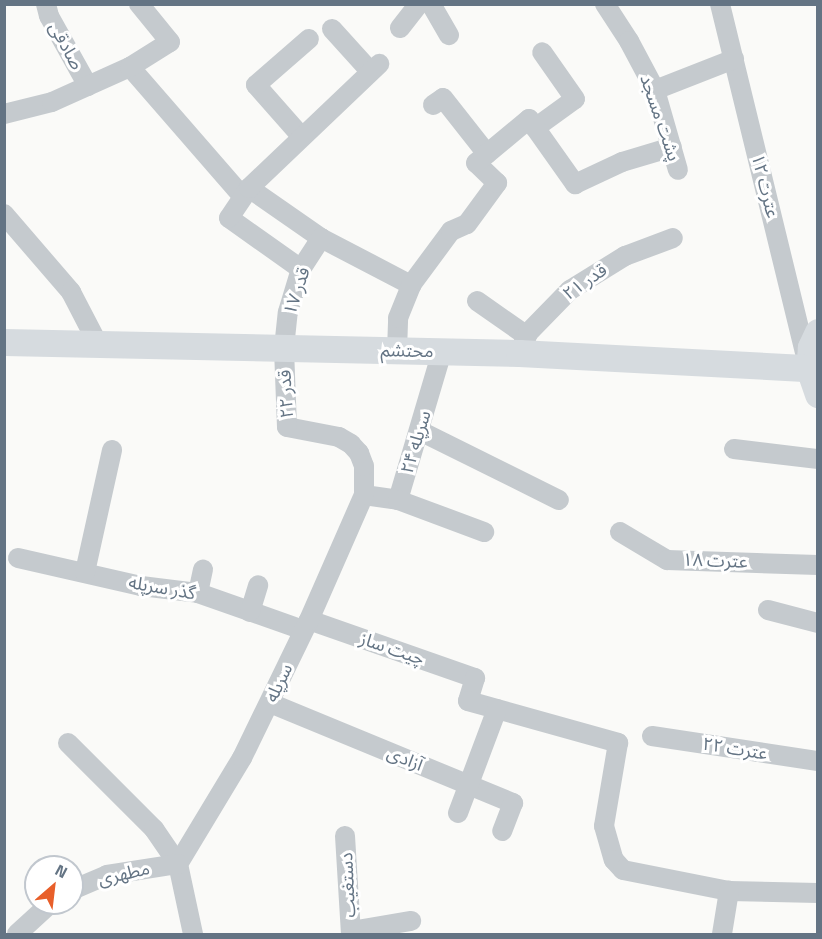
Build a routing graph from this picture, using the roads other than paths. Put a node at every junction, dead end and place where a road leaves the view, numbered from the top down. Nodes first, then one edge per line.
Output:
1 (46, 4) edge
2 (139, 4) edge
3 (419, 4) edge
4 (431, 4) edge
5 (605, 4) edge
6 (720, 4) edge
7 (400, 28) dead end
8 (332, 29) dead end
9 (449, 35) dead end
10 (309, 39) dead end
11 (542, 52) dead end
12 (734, 59) junction
13 (130, 67) junction
14 (88, 86) junction
15 (655, 90) junction
16 (433, 105) dead end
17 (4, 114) edge
18 (536, 128) junction
19 (300, 136) junction
20 (672, 147) junction
21 (487, 154) junction
22 (678, 170) dead end
23 (246, 192) junction
24 (4, 214) edge
25 (321, 238) junction
26 (673, 238) dead end
27 (301, 269) junction
28 (411, 285) junction
29 (477, 301) dead end
30 (818, 332) edge
31 (4, 342) edge
32 (98, 344) junction
33 (523, 345) junction
34 (284, 348) junction
35 (397, 351) junction
36 (442, 351) junction
37 (809, 368) junction
38 (818, 394) edge
39 (420, 430) junction
40 (734, 449) dead end
41 (112, 450) dead end
42 (818, 459) edge
43 (364, 495) junction
44 (398, 500) junction
45 (559, 500) dead end
46 (484, 532) dead end
47 (620, 532) dead end
48 (18, 558) dead end
49 (818, 565) edge
50 (203, 570) dead end
51 (86, 572) junction
52 (258, 585) dead end
53 (198, 593) junction
54 (768, 610) dead end
55 (250, 612) junction
56 (818, 623) edge
57 (306, 625) junction
58 (270, 703) junction
59 (497, 709) junction
60 (652, 736) dead end
61 (68, 743) dead end
62 (818, 761) edge
63 (469, 785) junction
64 (459, 813) dead end
65 (502, 831) dead end
66 (345, 836) dead end
67 (178, 864) junction
68 (84, 885) edge
69 (729, 891) junction
70 (818, 893) edge
71 (38, 915) edge
72 (411, 921) dead end
73 (351, 933) edge
74 (17, 934) edge
75 (193, 934) edge
76 (722, 934) edge

1 - 14 street, صادقی
2 - 13 street
3 - 7 street
4 - 9 street
5 - 15 street, پشت مسجد
6 - 12 street, عترت ۱۲
8 - 19 street
10 - 19 street
11 - 18 street
12 - 15 street
12 - 37 street, عترت ۱۲
13 - 14 street
13 - 23 street
14 - 17 street
15 - 20 street, پشت مسجد
16 - 21 street
18 - 20 street
18 - 21 street
19 - 23 street
20 - 22 street, پشت مسجد
21 - 28 street
23 - 25 street
23 - 27 street
24 - 32 street
25 - 27 street, قدر ۱۷
25 - 28 street
26 - 33 street, قدر ۲۱
27 - 34 street, قدر ۱۷
28 - 35 street
29 - 33 street
30 - 37 main road
31 - 32 main road, محتشم
32 - 34 main road, محتشم
33 - 36 main road, محتشم
33 - 37 main road, محتشم
34 - 35 main road, محتشم
34 - 43 street, قدر ۲۲
35 - 36 main road, محتشم
36 - 39 street, سرپله ۲۴
37 - 38 main road
39 - 44 street, سرپله ۲۴
39 - 45 street
40 - 42 street
41 - 51 street
43 - 44 street
43 - 57 street, سرپله
44 - 46 street
47 - 49 street, عترت ۱۸
48 - 51 street, گذر سرپله
50 - 53 street
51 - 53 street, گذر سرپله
52 - 55 street
53 - 55 street, گذر سرپله
54 - 56 street
55 - 57 street, گذر سرپله
57 - 58 street, سرپله
57 - 59 street, چیت ساز
58 - 63 street, آزادی
58 - 67 street, سرپله
59 - 63 street
59 - 69 street
60 - 62 street, عترت ۲۲
61 - 67 street
63 - 64 street
63 - 65 street, آزادی
66 - 73 street, دستغیب
67 - 68 street, مطهری
67 - 75 street
69 - 70 street
69 - 76 street
71 - 74 street
72 - 73 street

